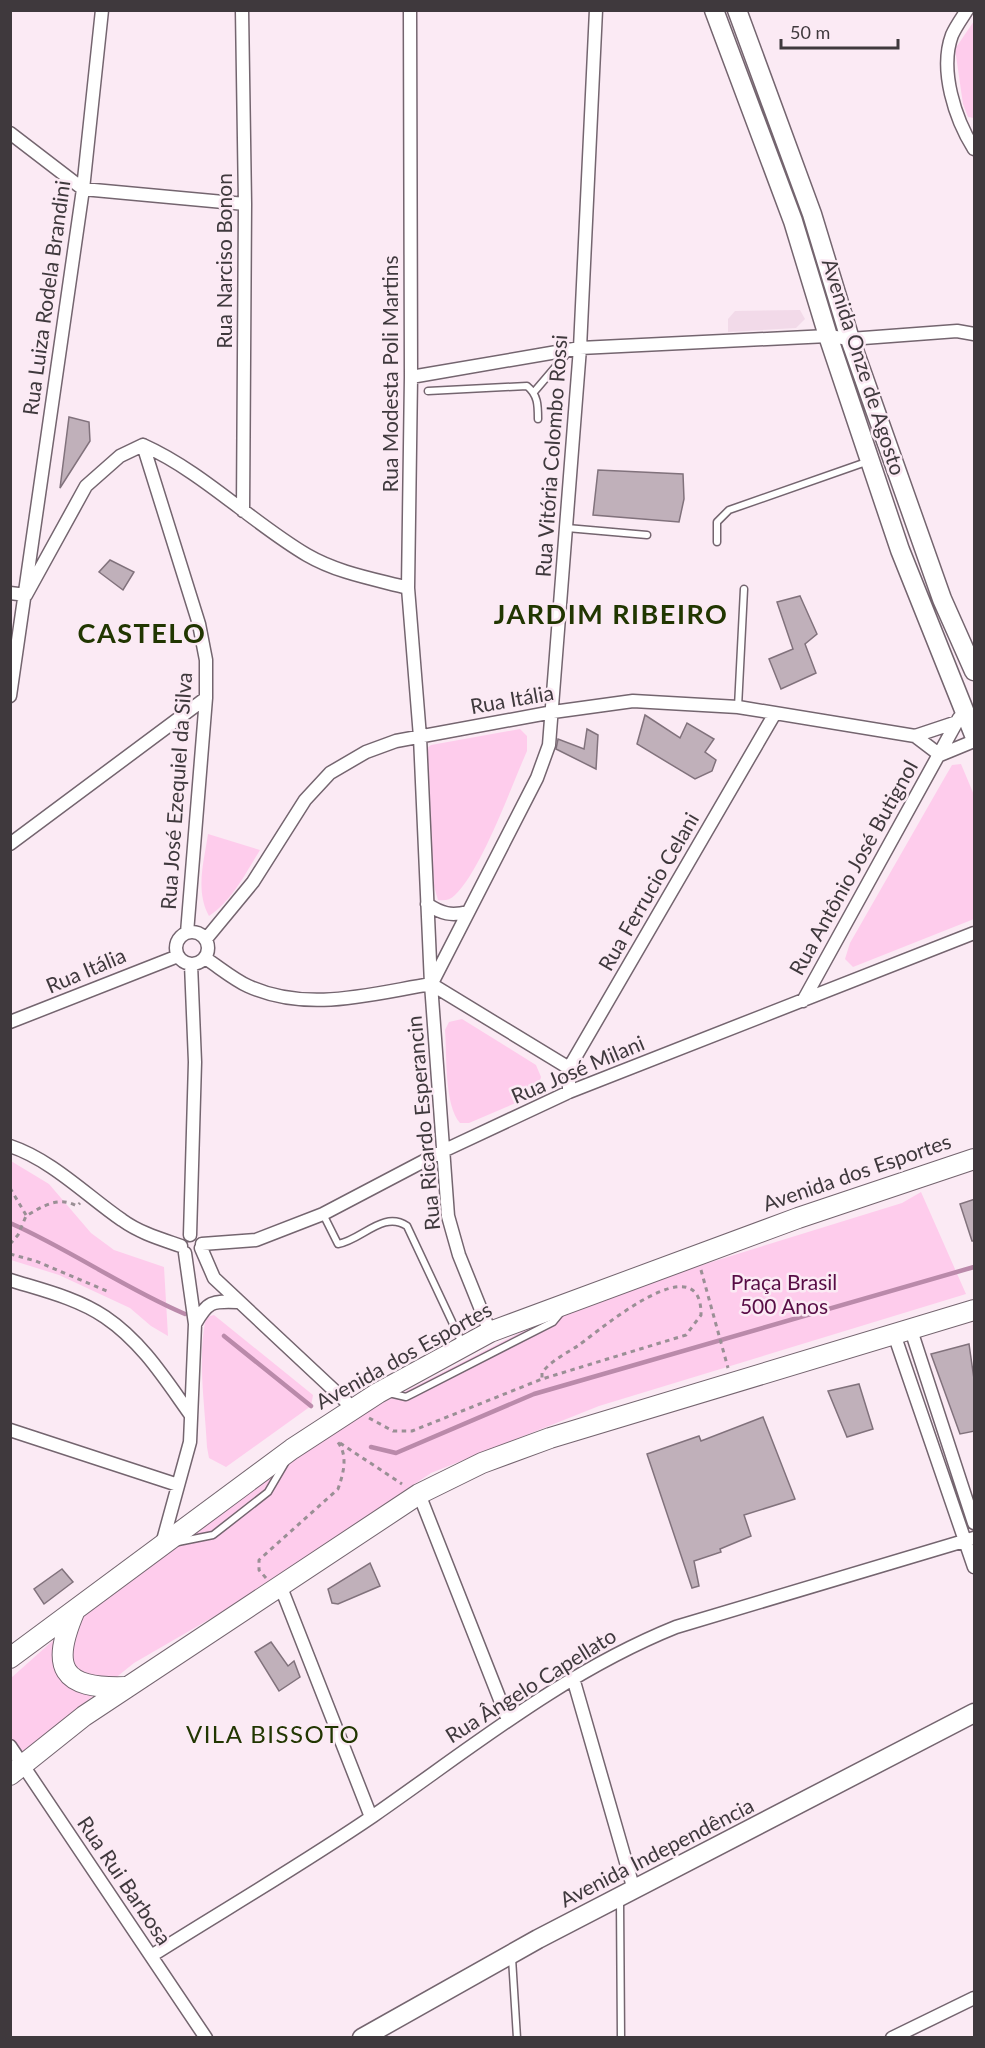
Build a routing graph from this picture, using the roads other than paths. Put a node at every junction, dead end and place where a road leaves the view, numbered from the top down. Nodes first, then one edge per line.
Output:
1 (102, 10) edge
2 (242, 10) edge
3 (410, 10) edge
4 (596, 10) edge
5 (714, 10) edge
6 (737, 10) edge
7 (967, 10) edge
8 (10, 133) edge
9 (969, 134) edge
10 (975, 149) edge
11 (82, 189) junction
12 (245, 204) junction
13 (975, 334) edge
14 (828, 336) junction
15 (850, 339) junction
16 (575, 349) junction
17 (411, 377) junction
18 (428, 391) dead end
19 (534, 392) junction
20 (538, 419) dead end
21 (142, 445) junction
22 (870, 461) junction
23 (243, 511) junction
24 (567, 528) junction
25 (647, 536) dead end
26 (717, 542) dead end
27 (408, 588) junction
28 (744, 589) dead end
29 (10, 593) edge
30 (26, 595) junction
31 (975, 671) edge
32 (10, 696) edge
33 (206, 698) junction
34 (738, 707) junction
35 (553, 712) junction
36 (774, 715) junction
37 (961, 716) junction
38 (975, 735) edge
39 (915, 736) junction
40 (420, 737) junction
41 (975, 741) edge
42 (940, 755) junction
43 (10, 844) edge
44 (427, 904) junction
45 (468, 912) junction
46 (187, 933) junction
47 (975, 933) edge
48 (206, 939) junction
49 (178, 956) junction
50 (205, 958) junction
51 (191, 964) junction
52 (431, 984) junction
53 (803, 1001) junction
54 (10, 1022) edge
55 (569, 1068) junction
56 (569, 1092) junction
57 (10, 1146) edge
58 (443, 1152) junction
59 (975, 1159) edge
60 (323, 1215) junction
61 (190, 1235) junction
62 (201, 1246) junction
63 (183, 1250) junction
64 (10, 1280) edge
65 (570, 1301) junction
66 (237, 1302) junction
67 (975, 1310) edge
68 (195, 1324) junction
69 (490, 1332) junction
70 (903, 1332) junction
71 (464, 1346) junction
72 (383, 1390) junction
73 (353, 1408) junction
74 (190, 1414) junction
75 (10, 1430) edge
76 (178, 1485) junction
77 (419, 1494) junction
78 (975, 1523) edge
79 (970, 1540) edge
80 (162, 1545) junction
81 (975, 1567) edge
82 (276, 1588) junction
83 (76, 1607) junction
84 (10, 1658) edge
85 (573, 1678) junction
86 (125, 1687) junction
87 (975, 1713) edge
88 (508, 1720) junction
89 (10, 1746) edge
90 (17, 1769) edge
91 (371, 1817) junction
92 (627, 1894) junction
93 (512, 1954) junction
94 (151, 1956) junction
95 (975, 1998) edge
96 (206, 2037) edge
97 (362, 2037) edge
98 (517, 2037) edge
99 (621, 2037) edge
100 (892, 2037) edge

1 - 11 street, Rua Luiza Rodela Brandini
2 - 12 street, Rua Narciso Bonon
3 - 17 street, Rua Modesta Poli Martins
4 - 16 street, Rua Vitória Colombo Rossi
5 - 14 main road, Avenida Onze de Agosto
6 - 15 main road, Avenida Onze de Agosto
7 - 9 street
8 - 11 street
9 - 10 street
11 - 12 street
11 - 30 street, Rua Luiza Rodela Brandini
12 - 23 street, Rua Narciso Bonon
13 - 15 street
14 - 15 street
14 - 16 street
14 - 22 main road, Avenida Onze de Agosto
15 - 31 main road, Avenida Onze de Agosto
16 - 17 street
16 - 19 lane
16 - 24 street, Rua Vitória Colombo Rossi
17 - 27 street, Rua Modesta Poli Martins
18 - 19 lane
19 - 20 lane
21 - 23 street
21 - 30 street
21 - 33 street, Rua José Ezequiel da Silva
22 - 26 lane
22 - 37 main road, Avenida Onze de Agosto
23 - 27 street
24 - 25 lane
24 - 35 street, Rua Vitória Colombo Rossi
27 - 40 street, Rua Modesta Poli Martins
28 - 34 lane
29 - 30 street
30 - 32 street, Rua Luiza Rodela Brandini
33 - 43 street
33 - 46 street, Rua José Ezequiel da Silva
34 - 35 street, Rua Itália
34 - 36 street, Rua Itália
35 - 40 street, Rua Itália
35 - 45 street, Rua Vitória Colombo Rossi
36 - 39 street, Rua Itália
36 - 55 street, Rua Ferrucio Celani
37 - 38 main road, Avenida Onze de Agosto
37 - 39 street
37 - 42 street, Rua Antônio José Butignol
39 - 42 street
40 - 44 street, Rua Ricardo Esperancin
40 - 48 street, Rua Itália
41 - 42 street
42 - 53 street, Rua Antônio José Butignol
44 - 45 street
44 - 52 street, Rua Ricardo Esperancin
45 - 52 street, Rua Vitória Colombo Rossi
46 - 48 street
46 - 49 street
47 - 53 street, Rua José Milani
48 - 50 street
49 - 51 street
49 - 54 street, Rua Itália
50 - 51 street
50 - 52 street
51 - 61 street
52 - 55 street
52 - 58 street, Rua Ricardo Esperancin
53 - 56 street, Rua José Milani
55 - 56 street
56 - 58 street, Rua José Milani
57 - 63 street
58 - 60 street, Rua José Milani
58 - 69 street, Rua Ricardo Esperancin
59 - 65 main road, Avenida dos Esportes
60 - 62 street, Rua José Milani
60 - 71 lane
61 - 62 street
61 - 63 street
62 - 63 street
62 - 66 street
63 - 68 street
64 - 74 street
65 - 69 main road, Avenida dos Esportes
65 - 72 lane
66 - 68 street
66 - 73 street
67 - 70 main road
68 - 74 street
69 - 71 main road, Avenida dos Esportes
70 - 77 main road
70 - 78 street
70 - 79 street
71 - 72 main road, Avenida dos Esportes
72 - 73 main road, Avenida dos Esportes
73 - 80 main road, Avenida dos Esportes
74 - 76 street
75 - 76 street
76 - 80 street
77 - 82 main road
77 - 88 street
79 - 81 street
79 - 85 street, Rua Ângelo Capellato
80 - 83 main road, Avenida dos Esportes
82 - 86 main road
82 - 91 street
83 - 84 main road, Avenida dos Esportes
83 - 86 main road
85 - 88 street, Rua Ângelo Capellato
85 - 92 street
86 - 90 main road
87 - 92 main road, Avenida Independência
88 - 91 street, Rua Ângelo Capellato
89 - 90 street, Rua Rui Barbosa
90 - 94 street, Rua Rui Barbosa
91 - 94 street, Rua Ângelo Capellato
92 - 93 main road, Avenida Independência
92 - 99 lane
93 - 97 main road, Avenida Independência
93 - 98 lane
94 - 96 street, Rua Rui Barbosa
95 - 100 street

